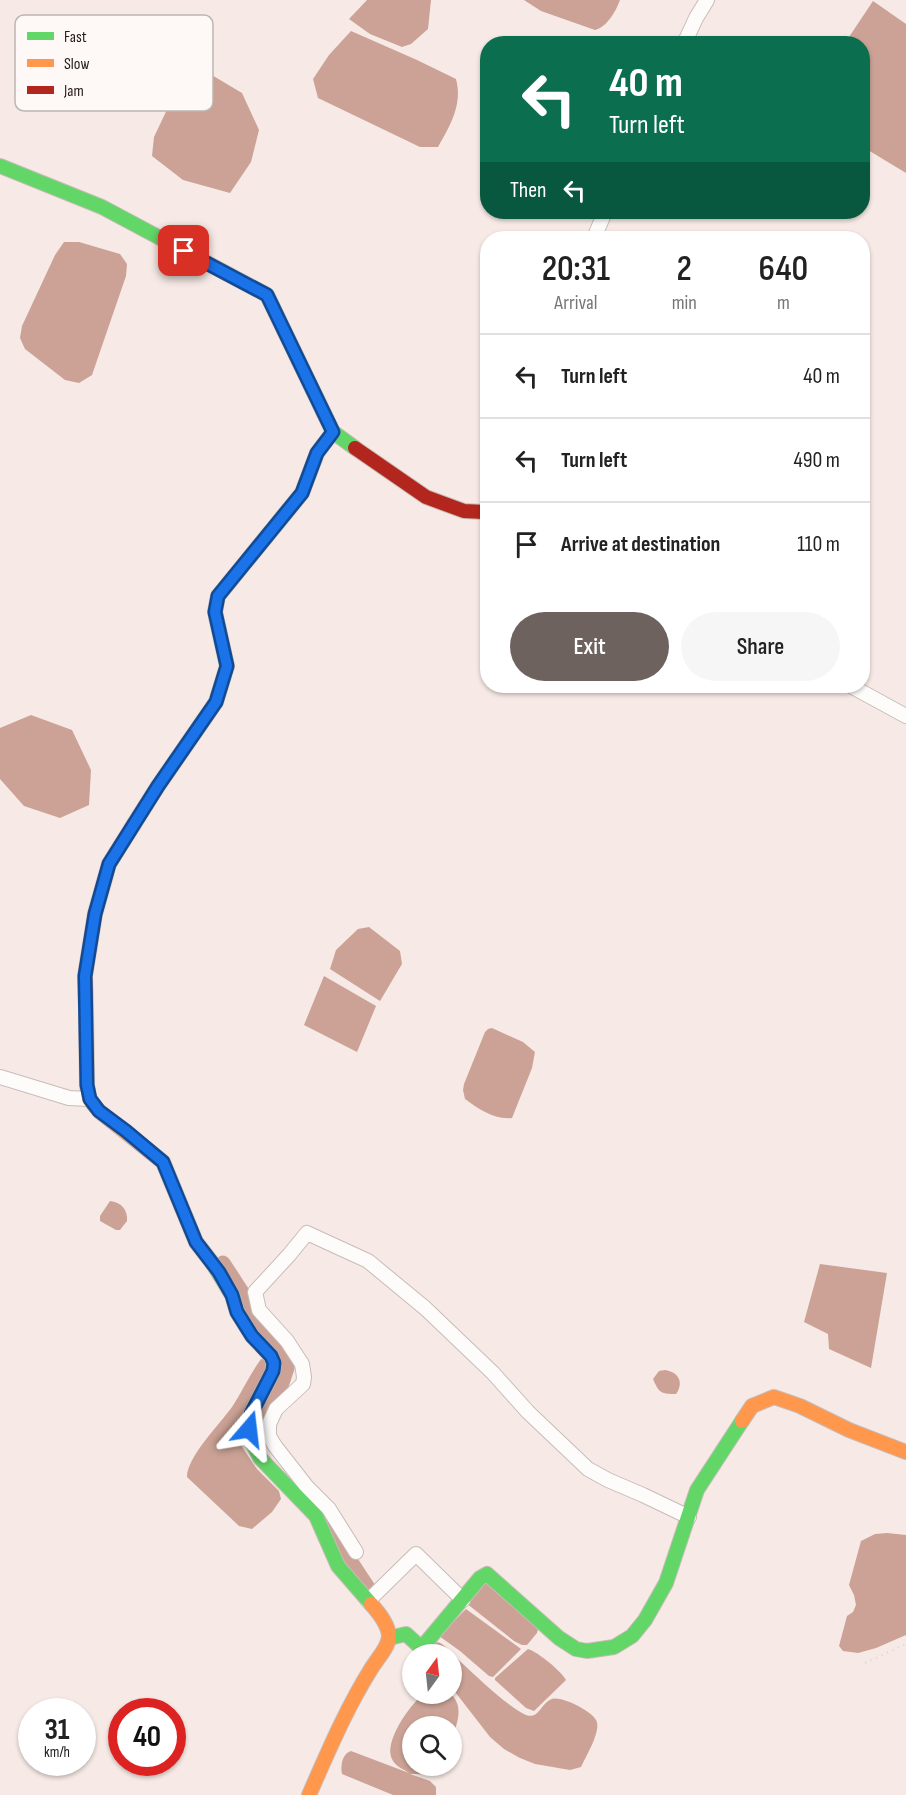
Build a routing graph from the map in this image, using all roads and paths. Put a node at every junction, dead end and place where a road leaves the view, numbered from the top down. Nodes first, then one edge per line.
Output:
1 (707, 0) edge
2 (688, 36) edge
3 (0, 166) edge
4 (333, 432) junction
5 (480, 510) edge
6 (864, 693) edge
7 (906, 716) edge
8 (0, 1077) edge
9 (90, 1099) junction
10 (906, 1452) edge
11 (689, 1517) junction
12 (356, 1552) dead end
13 (463, 1599) junction
14 (368, 1601) junction
15 (389, 1638) junction
16 (906, 1644) edge
17 (865, 1663) dead end
18 (309, 1795) edge

1 - 2 street
3 - 4 street
4 - 5 street
4 - 9 street
6 - 7 street
8 - 9 street
9 - 14 street
10 - 11 street
11 - 12 street
11 - 13 street
13 - 14 street
13 - 15 street
14 - 15 street
15 - 18 street
16 - 17 path

